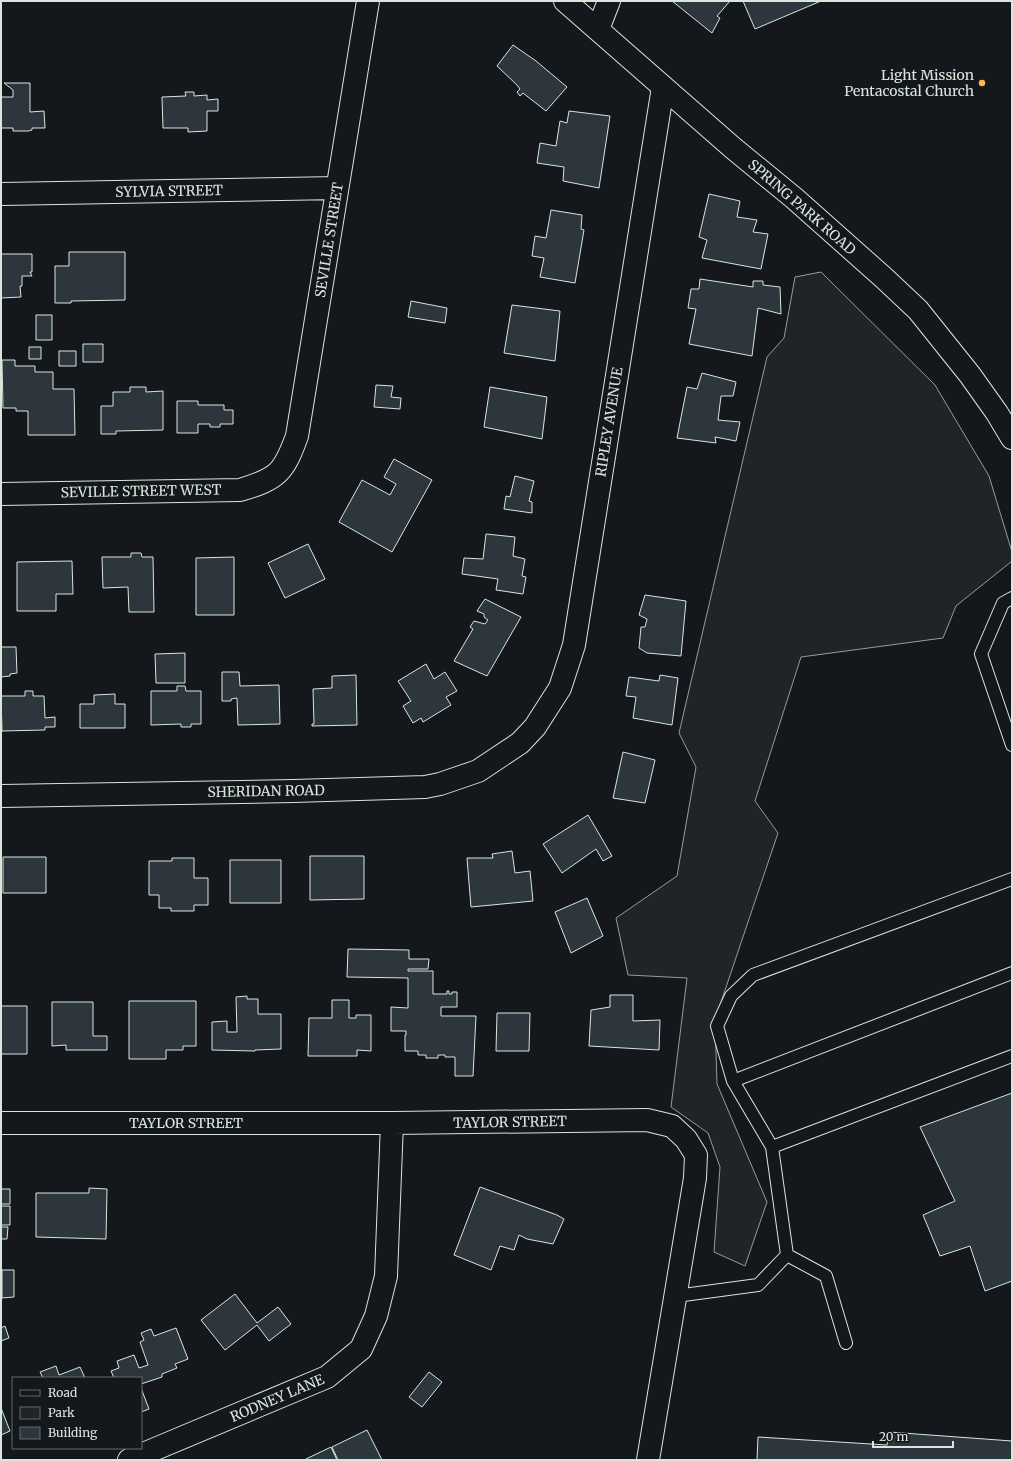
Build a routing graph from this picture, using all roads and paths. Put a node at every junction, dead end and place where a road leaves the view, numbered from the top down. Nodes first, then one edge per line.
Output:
1 (368, 1) edge
2 (565, 1) edge
3 (609, 1) edge
4 (598, 29) junction
5 (663, 87) junction
6 (337, 188) junction
7 (1, 194) edge
8 (1011, 433) edge
9 (277, 475) joint
10 (1, 494) edge
11 (1008, 601) edge
12 (520, 743) joint
13 (1012, 745) edge
14 (1, 796) edge
15 (1012, 879) edge
16 (1012, 973) edge
17 (1012, 1056) edge
18 (733, 1081) junction
19 (1, 1123) edge
20 (392, 1123) junction
21 (772, 1147) junction
22 (787, 1255) junction
23 (676, 1296) junction
24 (846, 1343) dead end
25 (129, 1460) edge
26 (648, 1460) edge

1 - 6 street, SEVILLE STREET
2 - 4 street, SPRING PARK ROAD
3 - 4 street
4 - 5 street, SPRING PARK ROAD
5 - 8 street, SPRING PARK ROAD
5 - 12 street, RIPLEY AVENUE
6 - 7 street, SYLVIA STREET
6 - 9 street, SEVILLE STREET
9 - 10 street, SEVILLE STREET WEST
11 - 13 lane
12 - 14 street, SHERIDAN ROAD
15 - 18 lane
16 - 18 lane
17 - 21 lane
18 - 21 lane
19 - 20 street, TAYLOR STREET
20 - 23 street, TAYLOR STREET
20 - 25 street, RODNEY LANE
21 - 22 lane
22 - 23 lane
22 - 24 lane
23 - 26 street, TAYLOR STREET

